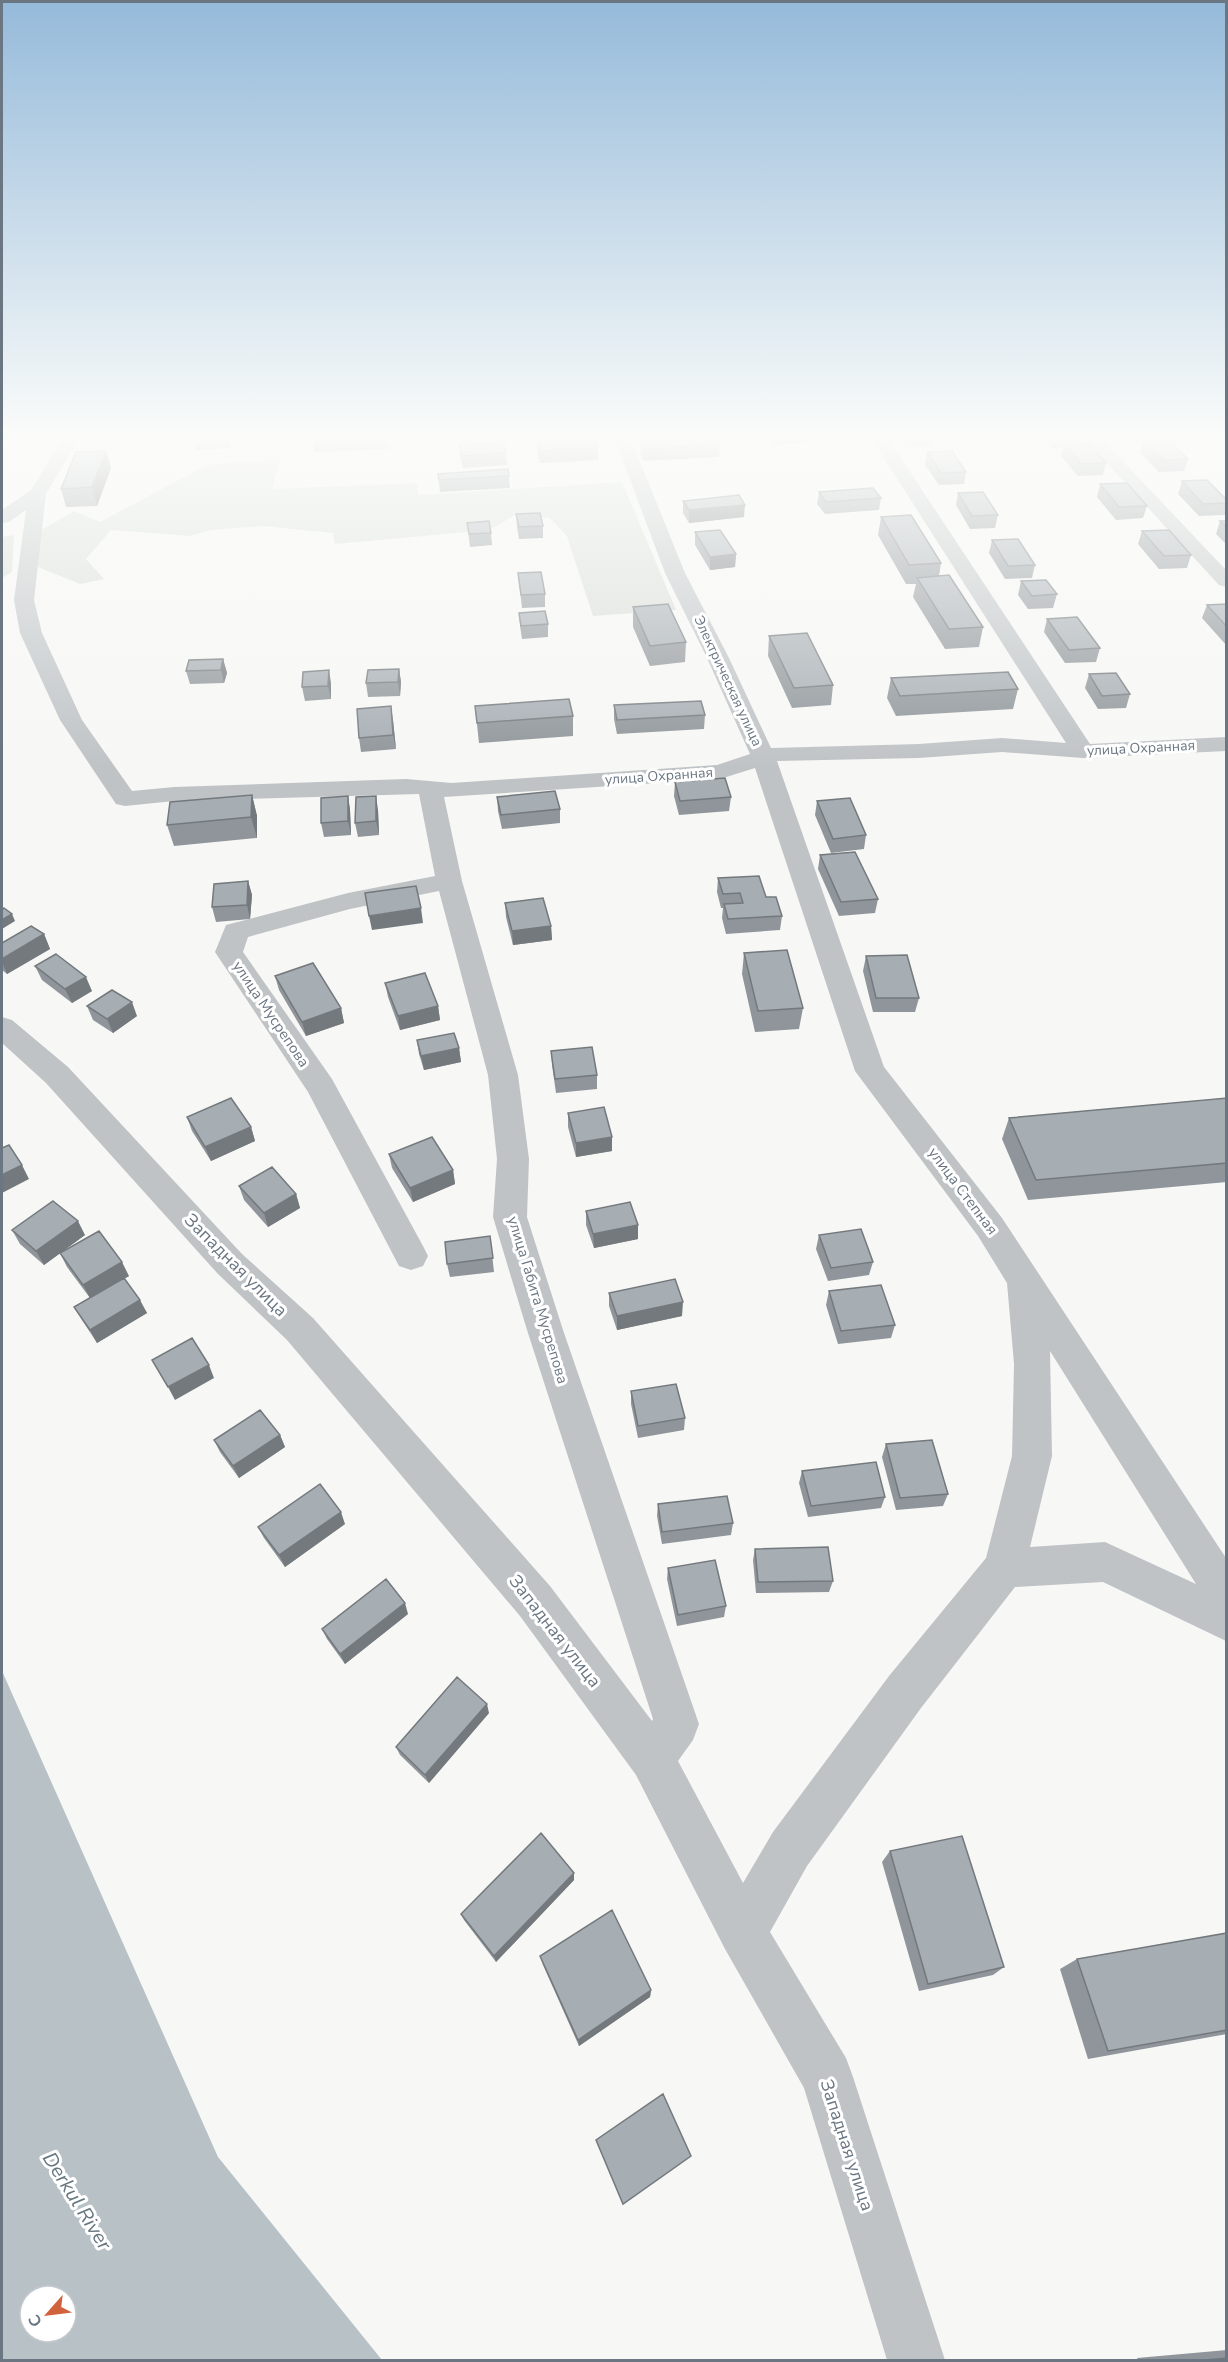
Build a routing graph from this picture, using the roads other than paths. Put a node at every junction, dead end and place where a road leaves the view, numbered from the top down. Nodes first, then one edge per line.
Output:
1 (30, 547) edge
2 (665, 547) edge
3 (952, 547) edge
4 (1195, 547) edge
5 (1227, 581) edge
6 (1227, 744) edge
7 (1083, 751) junction
8 (764, 759) junction
9 (430, 789) junction
10 (449, 881) junction
11 (2, 1027) edge
12 (411, 1256) dead end
13 (1023, 1278) junction
14 (1004, 1568) junction
15 (1227, 1594) edge
16 (1227, 1620) edge
17 (652, 1759) junction
18 (742, 1932) junction
19 (916, 2361) edge

1 - 9 street, улица Охранная
2 - 8 street, Электрическая улица
3 - 7 street
4 - 5 street
6 - 7 street, улица Охранная
7 - 8 street, улица Охранная
8 - 9 street, улица Охранная
8 - 13 street, улица Степная
9 - 10 street, улица Габита Мусрепова
10 - 12 street, улица Мусрепова
10 - 17 street, улица Габита Мусрепова
11 - 17 street, Западная улица
13 - 14 street
13 - 15 street, улица Степная
14 - 16 street
14 - 18 street
17 - 18 street, Западная улица
18 - 19 street, Западная улица

